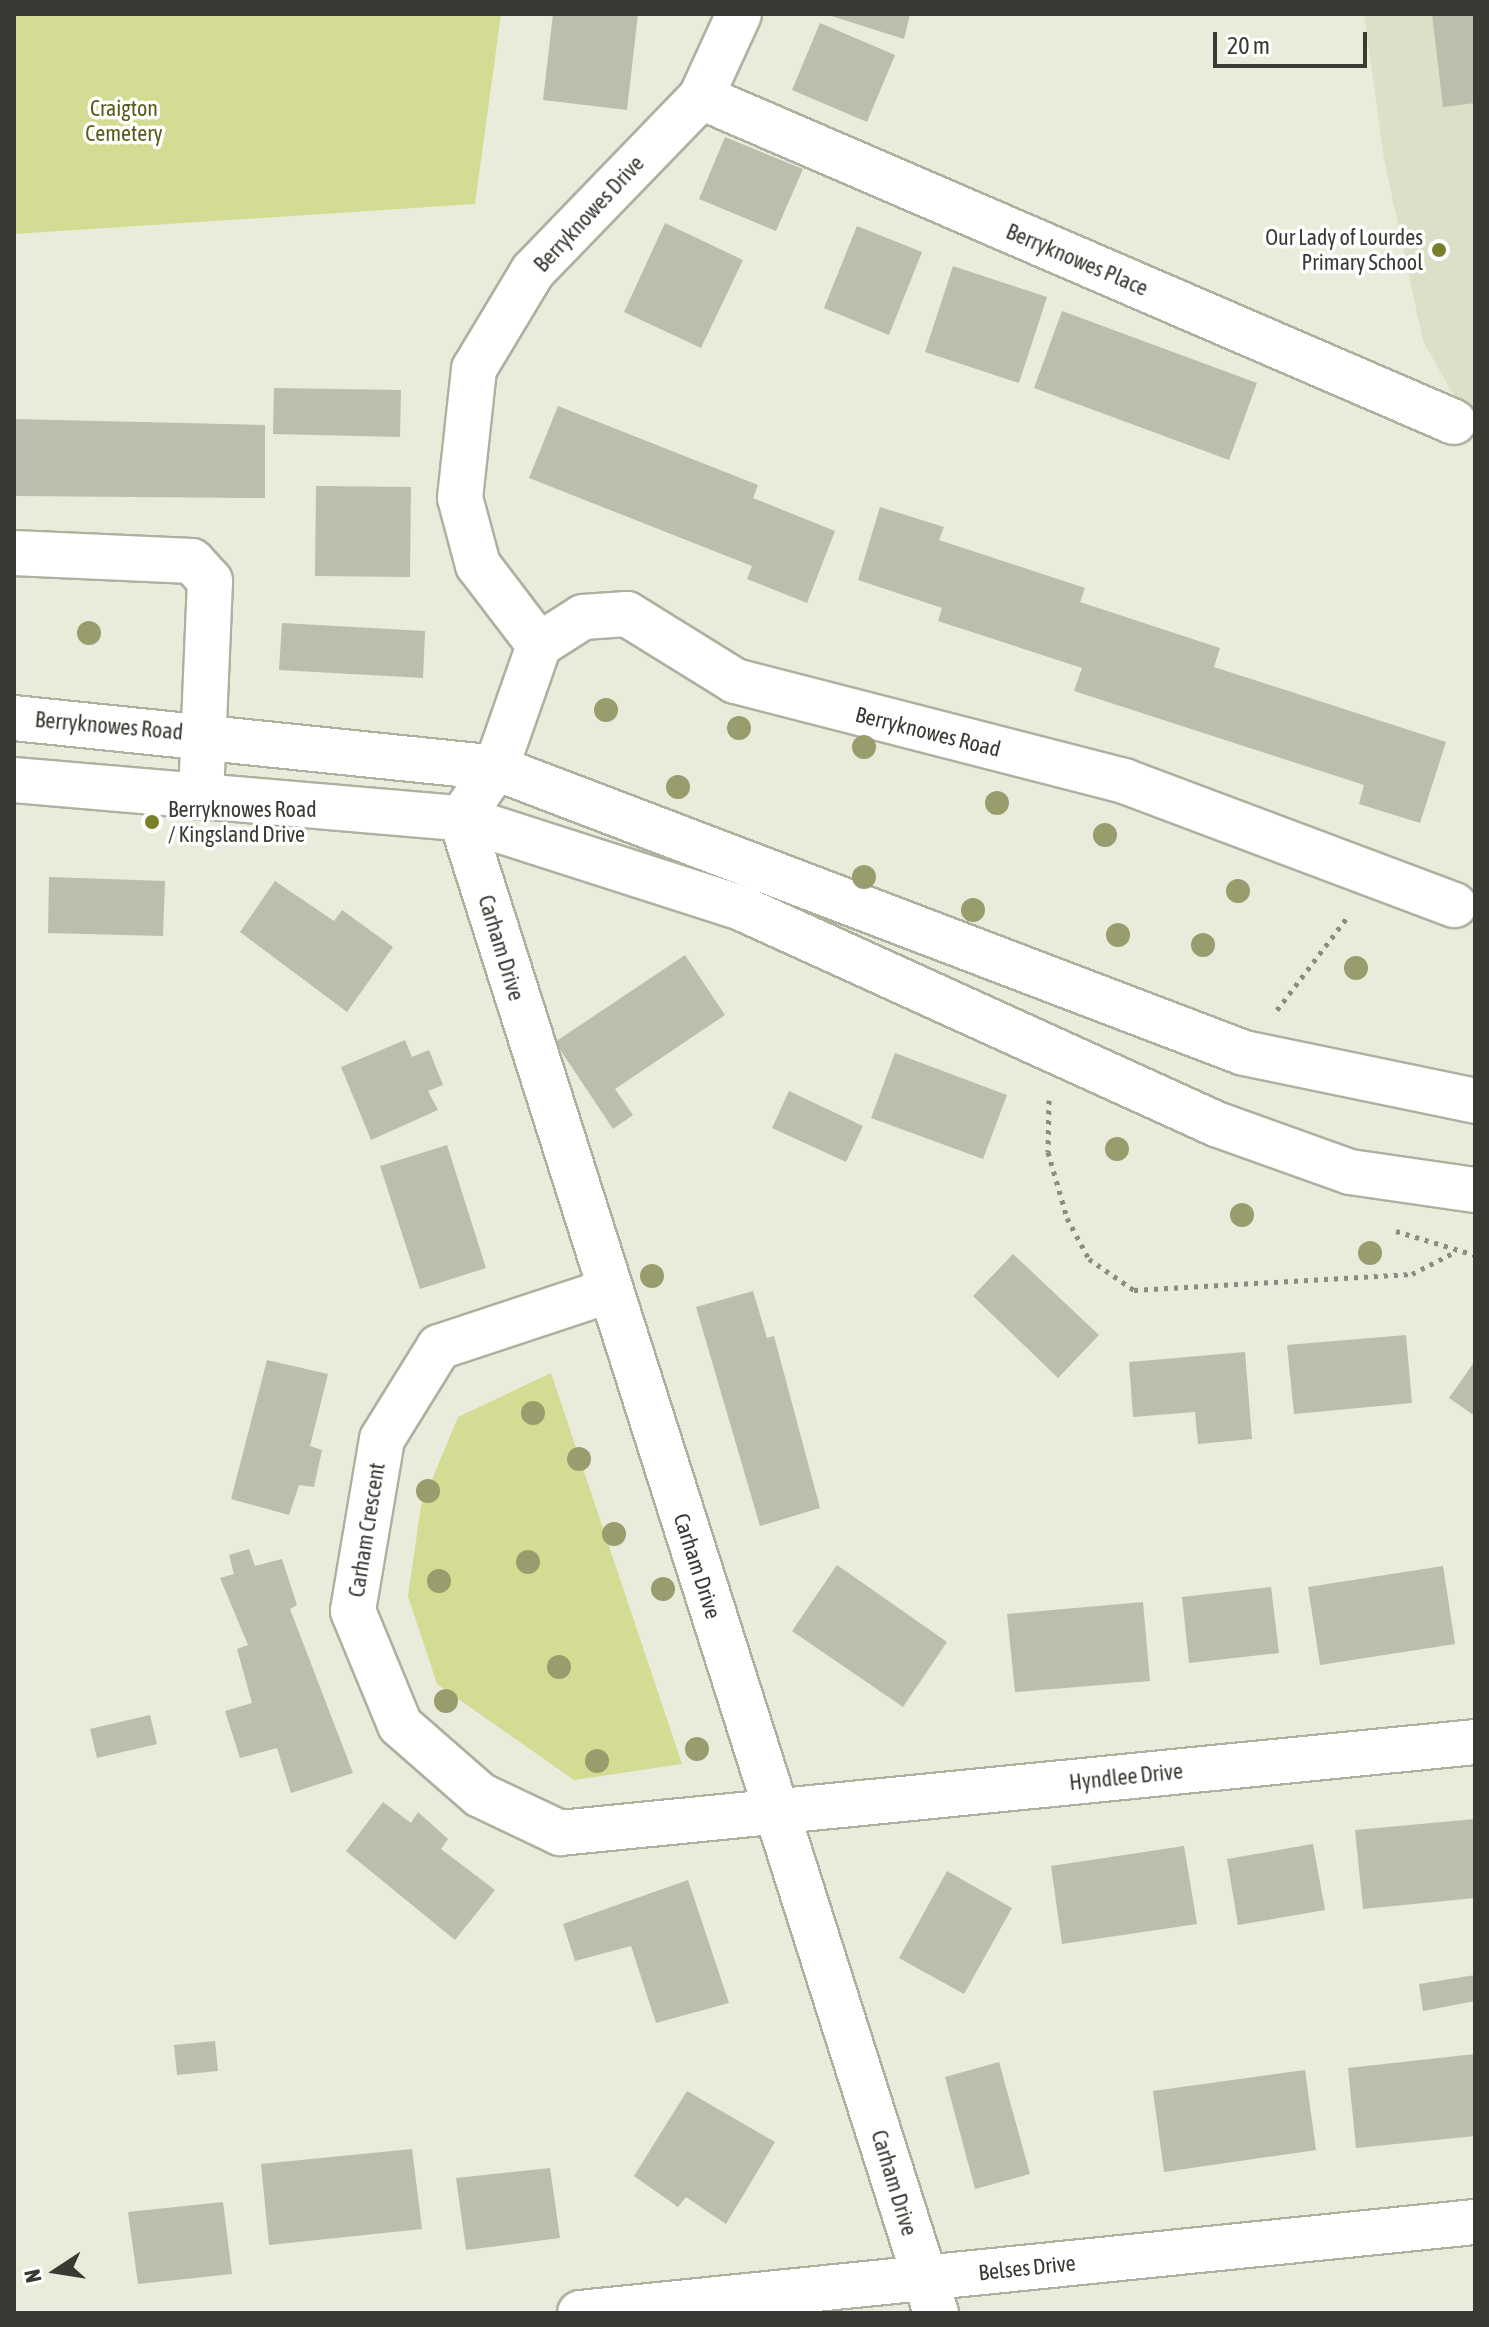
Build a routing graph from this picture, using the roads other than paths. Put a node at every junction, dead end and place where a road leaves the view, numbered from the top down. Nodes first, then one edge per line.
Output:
1 (739, 14) edge
2 (701, 97) junction
3 (1454, 422) dead end
4 (14, 553) edge
5 (539, 645) junction
6 (14, 718) edge
7 (204, 734) junction
8 (496, 768) junction
9 (14, 780) edge
10 (201, 797) junction
11 (461, 818) junction
12 (1454, 905) dead end
13 (1475, 1101) edge
14 (1475, 1190) edge
15 (608, 1291) junction
16 (1475, 1742) edge
17 (778, 1811) junction
18 (1475, 2222) edge
19 (930, 2296) edge
20 (583, 2313) edge

1 - 2 street, Berryknowes Drive
2 - 3 street, Berryknowes Place
2 - 5 street, Berryknowes Drive
4 - 7 street, Berryknowes Road
5 - 8 street
5 - 12 street, Berryknowes Road
6 - 7 street, Berryknowes Road
7 - 8 street, Berryknowes Road
7 - 10 street, Berryknowes Road
8 - 11 street
8 - 13 street, Berryknowes Road
9 - 10 street
10 - 11 street
11 - 14 street
11 - 15 street, Carham Drive
15 - 17 street, Carham Drive
15 - 17 street, Carham Crescent
16 - 17 street, Hyndlee Drive
17 - 19 street, Carham Drive
18 - 19 street, Belses Drive
19 - 20 street, Belses Drive

